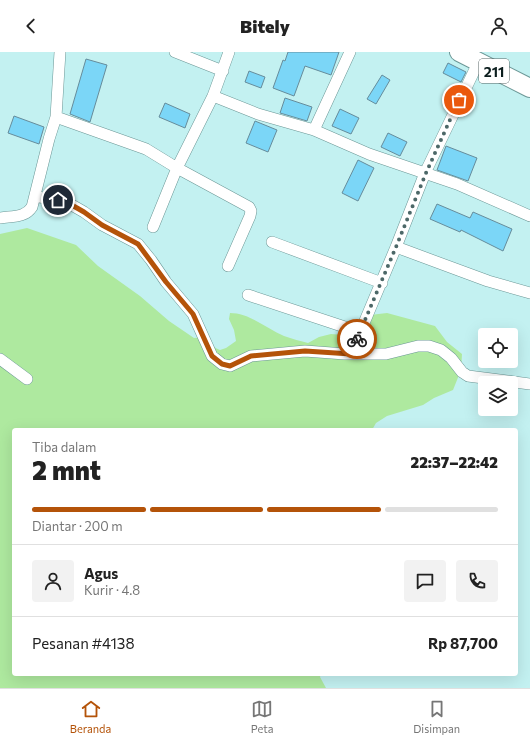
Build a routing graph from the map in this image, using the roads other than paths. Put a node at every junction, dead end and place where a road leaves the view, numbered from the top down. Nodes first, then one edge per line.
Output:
1 (60, 52) edge
2 (175, 52) edge
3 (229, 52) edge
4 (350, 52) edge
5 (459, 52) edge
6 (478, 63) junction
7 (223, 71) junction
8 (530, 88) edge
9 (213, 96) junction
10 (56, 117) junction
11 (314, 130) junction
12 (177, 168) junction
13 (426, 173) junction
14 (35, 196) junction
15 (530, 216) edge
16 (0, 218) edge
17 (153, 227) dead end
18 (272, 242) dead end
19 (396, 247) junction
20 (228, 266) dead end
21 (382, 283) junction
22 (530, 293) edge
23 (248, 295) dead end
24 (360, 332) junction
25 (351, 354) junction
26 (0, 359) edge
27 (27, 379) dead end
28 (530, 384) edge

1 - 10 street
2 - 7 street
3 - 7 street
4 - 11 street
5 - 6 main road, 211
6 - 8 main road, 211
6 - 13 street
7 - 9 street
9 - 11 street
9 - 12 street
10 - 12 street
10 - 14 street
11 - 13 street
12 - 17 street
12 - 20 street
13 - 15 street
13 - 19 street
14 - 16 street
14 - 25 street
18 - 21 street
19 - 21 street
19 - 22 street
21 - 24 street
23 - 24 street
24 - 25 street
25 - 28 street
26 - 27 street

